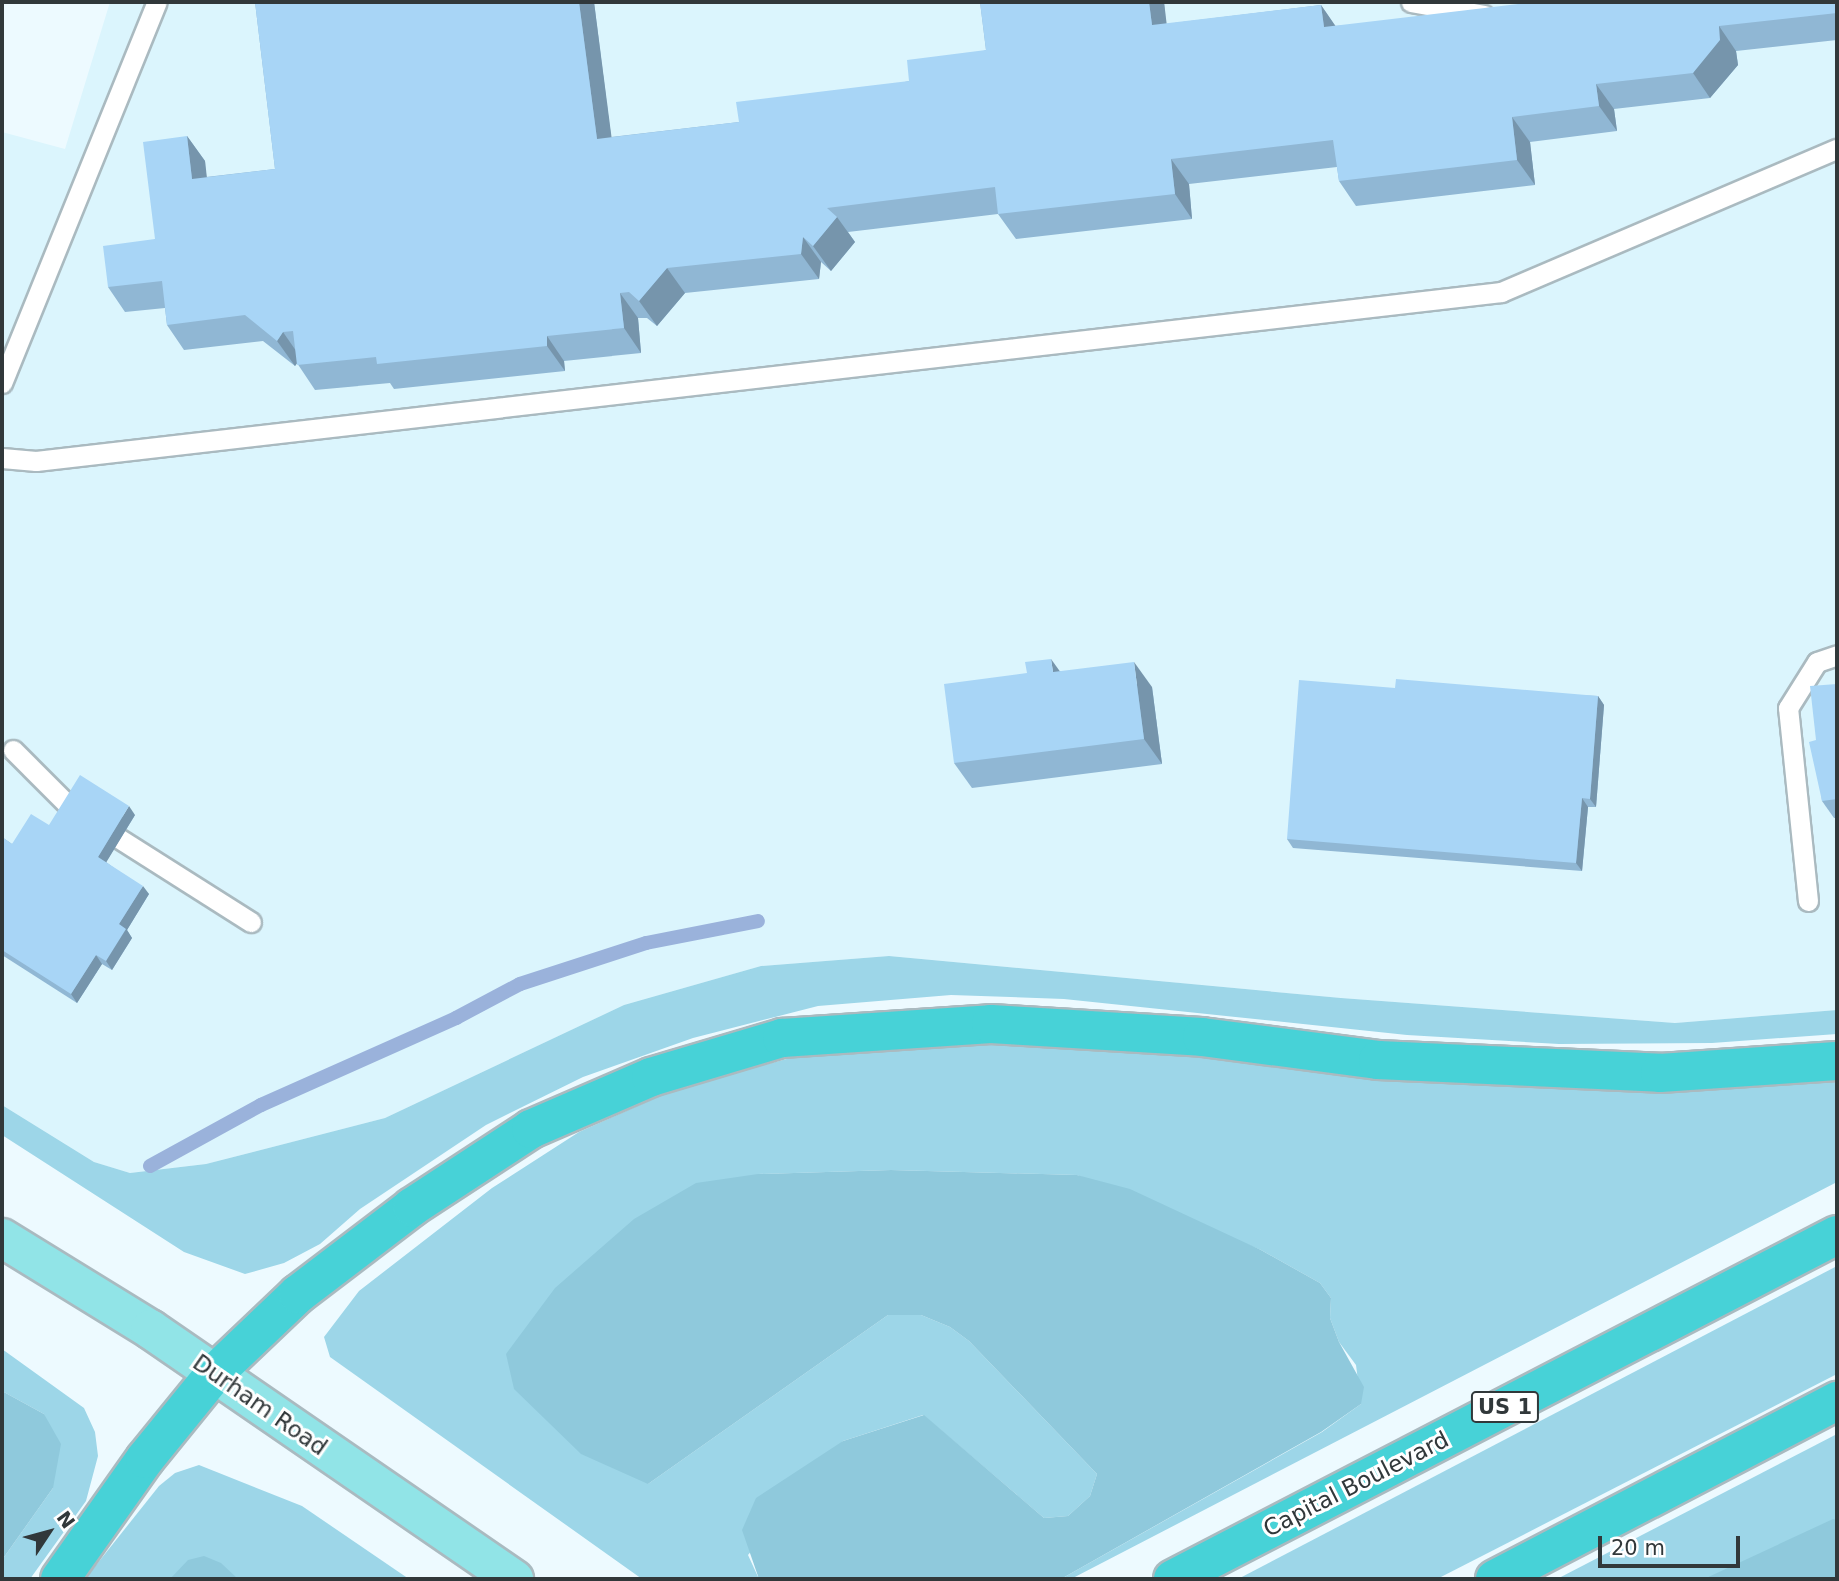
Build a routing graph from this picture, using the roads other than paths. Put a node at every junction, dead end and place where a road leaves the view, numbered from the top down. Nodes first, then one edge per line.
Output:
1 (157, 2) edge
2 (1411, 2) edge
3 (1502, 12) edge
4 (1837, 149) edge
5 (2, 383) edge
6 (2, 458) edge
7 (1837, 655) edge
8 (13, 750) dead end
9 (71, 808) edge
10 (120, 839) dead end
11 (1808, 901) dead end
12 (251, 922) dead end
13 (1837, 1061) edge
14 (1837, 1235) edge
15 (2, 1238) edge
16 (215, 1373) junction
17 (1837, 1401) edge
18 (60, 1579) edge
19 (513, 1579) edge
20 (1173, 1579) edge
21 (1495, 1579) edge

1 - 5 lane
2 - 3 lane
4 - 6 lane
7 - 11 lane
8 - 9 lane
10 - 12 lane
13 - 16 highway
14 - 20 highway, Capital Boulevard / US 1
15 - 16 main road, Durham Road
16 - 18 highway
16 - 19 main road, Durham Road
17 - 21 highway

